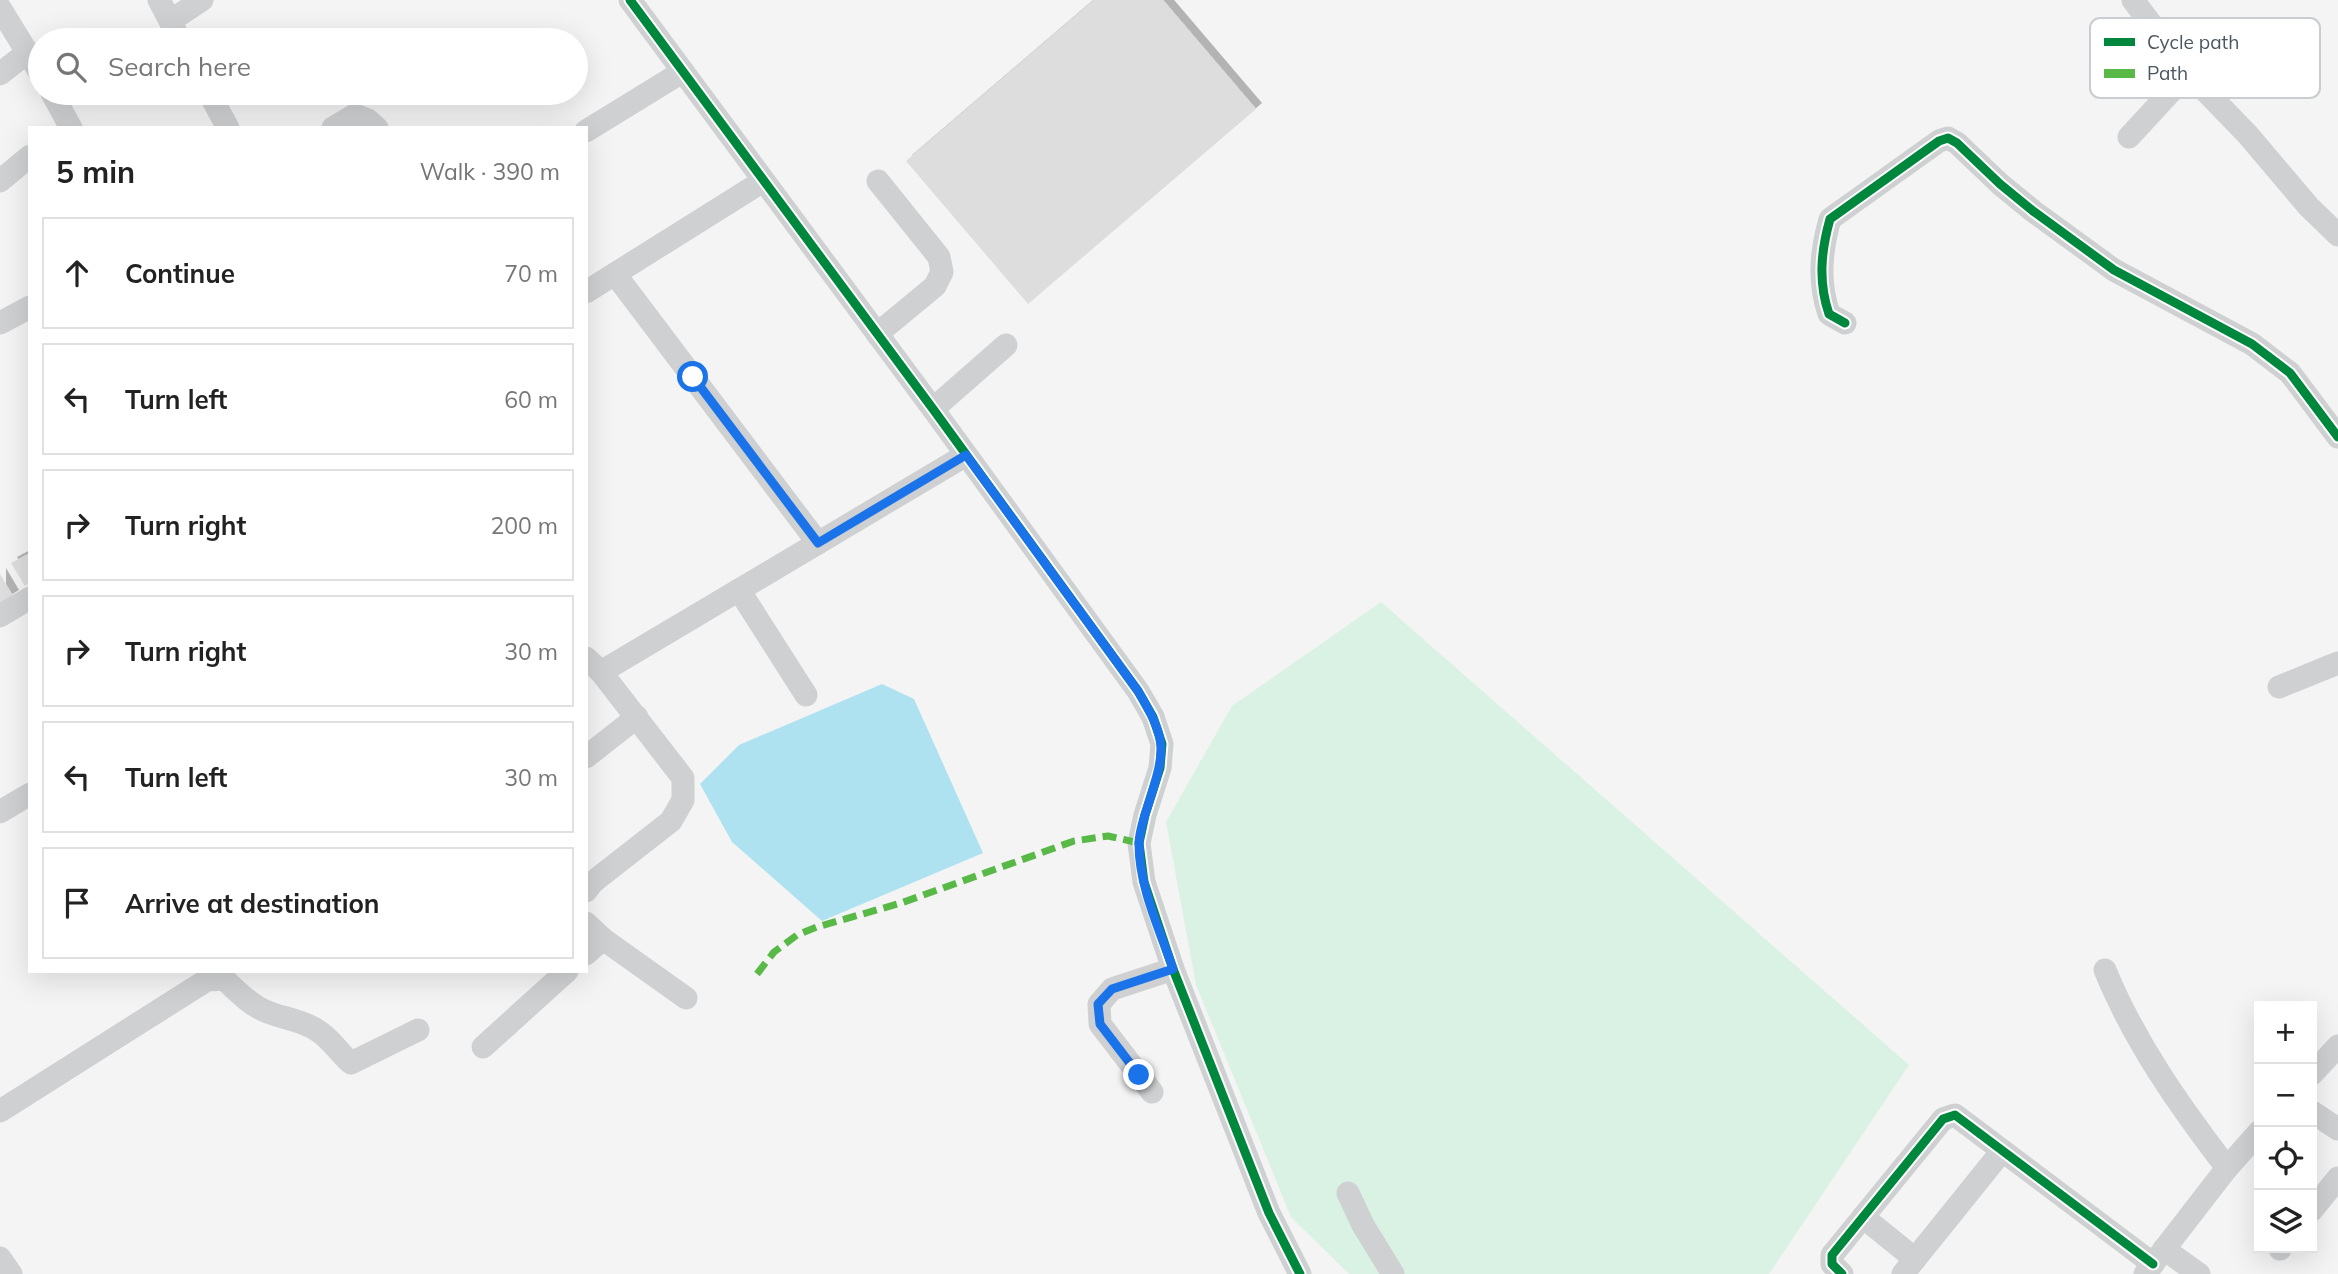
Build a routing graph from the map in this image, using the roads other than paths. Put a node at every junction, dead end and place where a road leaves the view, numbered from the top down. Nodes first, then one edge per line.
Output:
1 (159, 0) edge
2 (202, 0) edge
3 (630, 0) edge
4 (2133, 0) edge
5 (0, 8) edge
6 (2147, 18) edge
7 (173, 28) edge
8 (178, 28) edge
9 (28, 51) joint
10 (682, 72) junction
11 (0, 74) edge
12 (2165, 98) edge
13 (2212, 98) edge
14 (59, 105) edge
15 (216, 105) edge
16 (70, 126) edge
17 (227, 126) edge
18 (336, 126) edge
19 (375, 126) edge
20 (588, 130) edge
21 (2129, 137) dead end
22 (28, 158) edge
23 (0, 181) edge
24 (763, 181) junction
25 (878, 181) dead end
26 (2338, 235) edge
27 (615, 274) junction
28 (588, 291) edge
29 (28, 308) edge
30 (0, 323) edge
31 (1845, 323) dead end
32 (877, 334) junction
33 (1006, 345) dead end
34 (933, 409) junction
35 (2338, 437) edge
36 (966, 455) junction
37 (818, 543) junction
38 (739, 590) junction
39 (28, 599) edge
40 (0, 616) edge
41 (2338, 663) edge
42 (594, 665) edge
43 (2279, 687) dead end
44 (806, 695) dead end
45 (636, 717) junction
46 (588, 755) edge
47 (28, 795) edge
48 (0, 812) edge
49 (588, 888) edge
50 (588, 928) edge
51 (595, 947) edge
52 (1173, 969) junction
53 (2105, 970) dead end
54 (565, 973) edge
55 (686, 998) dead end
56 (418, 1030) dead end
57 (2338, 1046) edge
58 (483, 1047) dead end
59 (2317, 1069) edge
60 (1153, 1092) dead end
61 (0, 1111) edge
62 (2317, 1115) edge
63 (2338, 1129) edge
64 (2254, 1138) edge
65 (2002, 1151) junction
66 (2227, 1168) junction
67 (2338, 1178) edge
68 (1348, 1193) dead end
69 (2317, 1204) edge
70 (1863, 1217) junction
71 (0, 1258) edge
72 (2154, 1263) edge
73 (1909, 1267) edge
74 (11, 1274) edge
75 (1300, 1274) edge
76 (1393, 1274) edge
77 (1842, 1274) edge
78 (2199, 1274) edge

1 - 7 street
2 - 8 street
3 - 10 street
4 - 6 street
5 - 9 street
9 - 11 street
10 - 20 street
10 - 24 street
12 - 21 street
13 - 26 street
14 - 16 street
15 - 17 street
18 - 19 street
22 - 23 street
24 - 27 street
24 - 32 street
25 - 32 street
27 - 28 street
27 - 37 street
29 - 30 street
31 - 35 street
32 - 34 street
33 - 34 street
34 - 36 street
36 - 37 street
36 - 52 street
37 - 38 street
38 - 42 street
38 - 44 street
39 - 40 street
41 - 43 street
42 - 45 street
45 - 46 street
45 - 49 street
47 - 48 street
50 - 51 street
51 - 55 street
52 - 60 street
52 - 75 street
53 - 66 street
54 - 58 street
56 - 61 street
57 - 59 street
62 - 63 street
64 - 66 street
65 - 70 street
65 - 72 street
65 - 73 street
66 - 72 street
67 - 69 street
68 - 76 street
70 - 73 street
70 - 77 street
71 - 74 street
72 - 78 street

